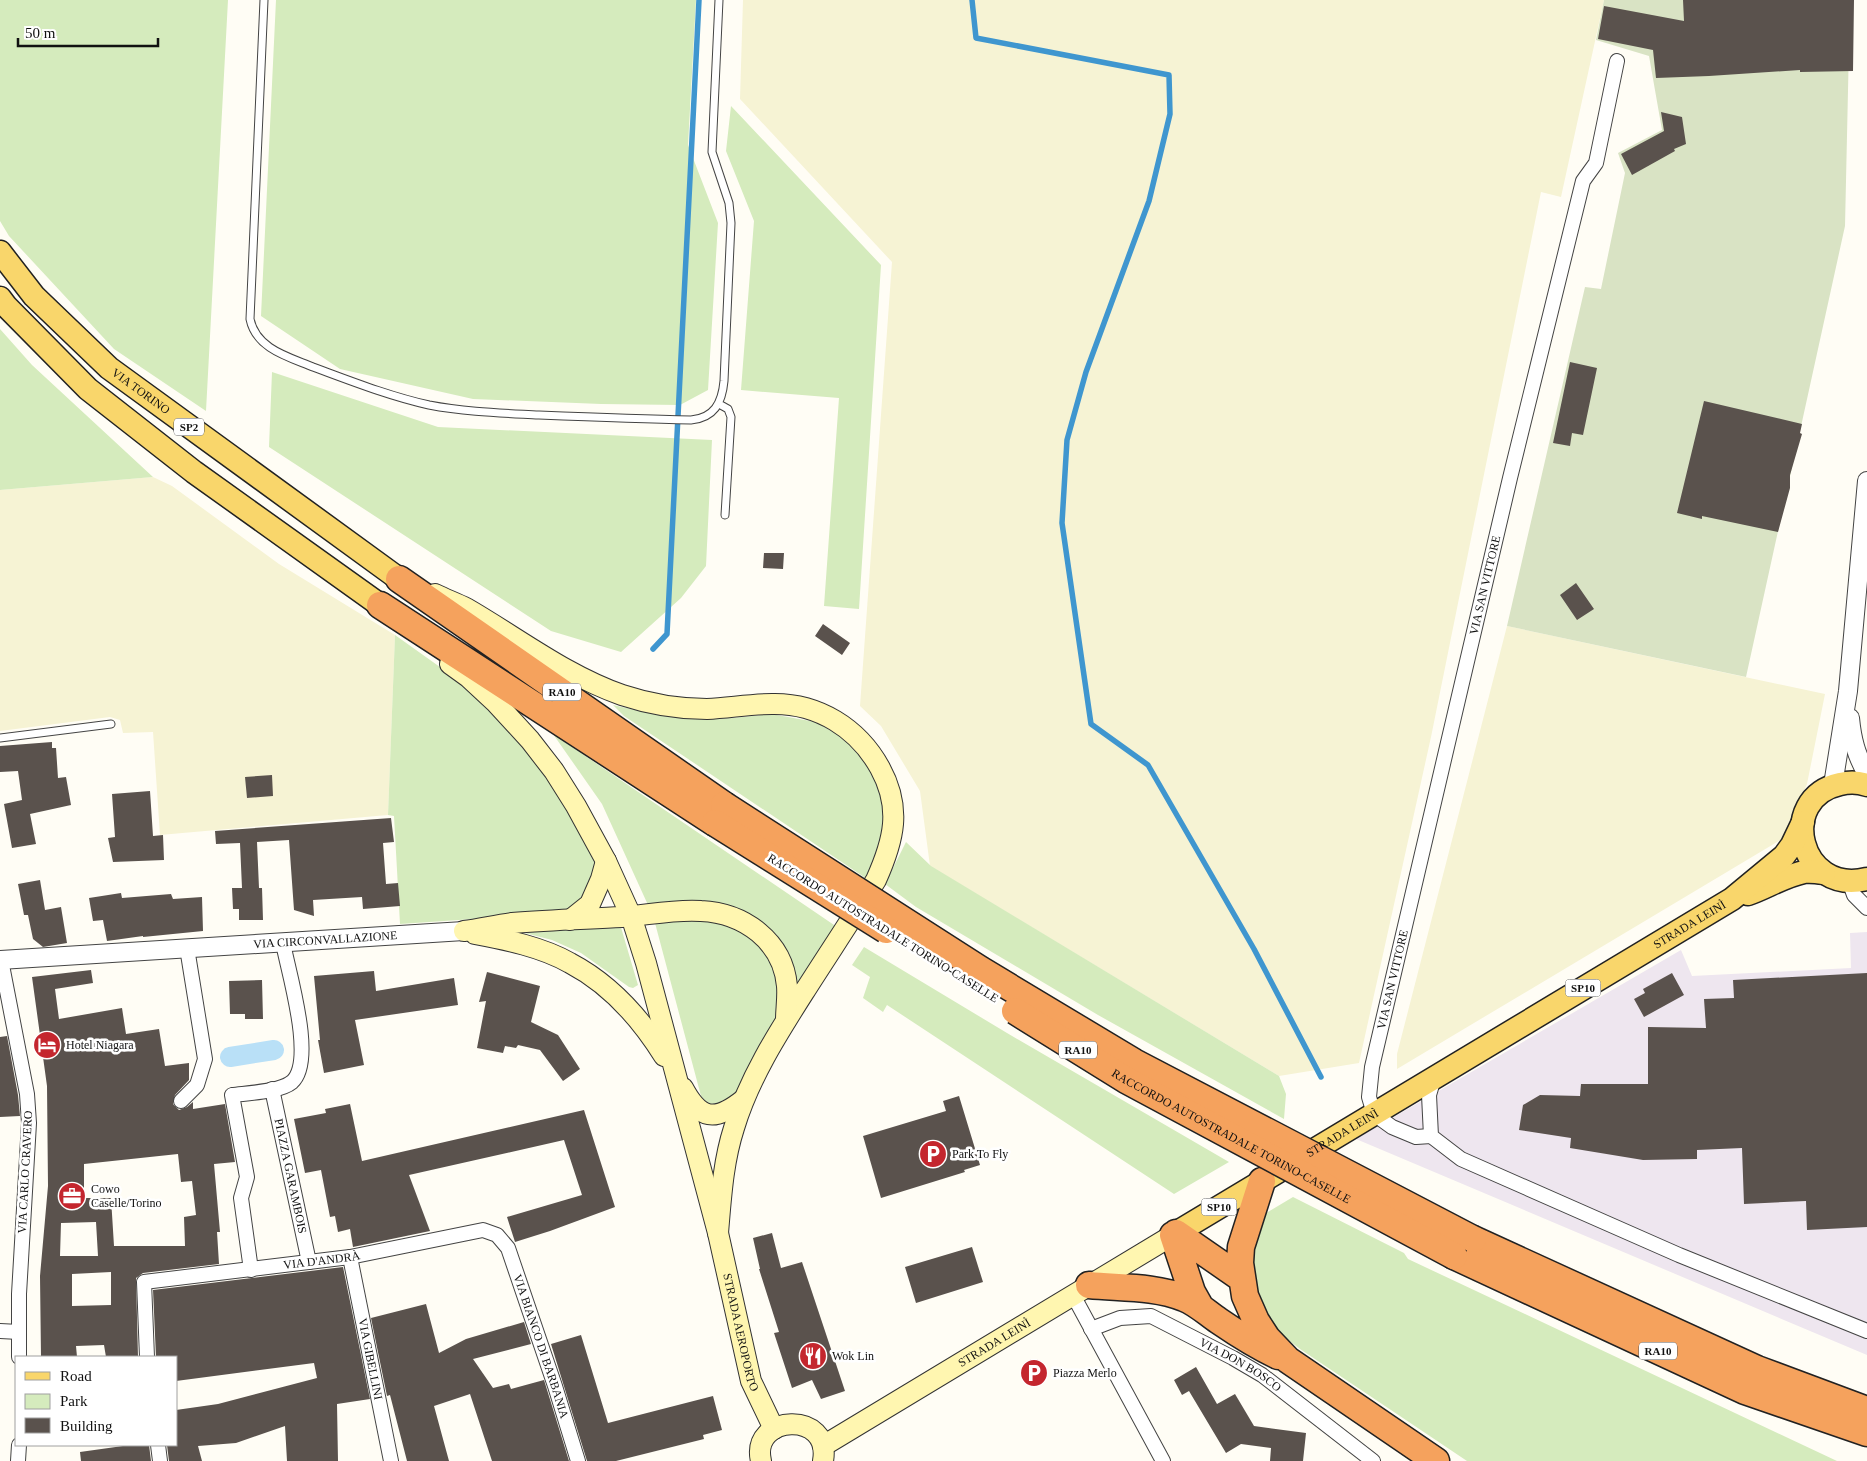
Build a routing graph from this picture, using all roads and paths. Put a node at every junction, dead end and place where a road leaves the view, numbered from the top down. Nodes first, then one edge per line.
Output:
1 (264, 0) edge
2 (719, 0) edge
3 (1617, 62) dead end
4 (0, 252) edge
5 (0, 298) edge
6 (719, 404) junction
7 (1867, 481) edge
8 (725, 515) dead end
9 (399, 578) junction
10 (380, 605) junction
11 (1848, 691) junction
12 (111, 724) dead end
13 (0, 738) edge
14 (1867, 774) edge
15 (1833, 785) junction
16 (1867, 785) edge
17 (720, 814) junction
18 (1802, 822) junction
19 (606, 861) junction
20 (1824, 873) junction
21 (1858, 880) edge
22 (1732, 899) junction
23 (1867, 908) edge
24 (631, 916) junction
25 (570, 920) junction
26 (464, 931) junction
27 (283, 943) junction
28 (187, 948) junction
29 (0, 958) edge
30 (786, 1020) junction
31 (674, 1071) junction
32 (1434, 1078) junction
33 (272, 1089) junction
34 (743, 1100) junction
35 (181, 1101) dead end
36 (1374, 1114) junction
37 (1431, 1136) junction
38 (1262, 1181) junction
39 (718, 1233) junction
40 (1175, 1234) junction
41 (497, 1235) joint
42 (1464, 1247) junction
43 (350, 1257) junction
44 (309, 1262) junction
45 (251, 1270) junction
46 (1241, 1278) junction
47 (1081, 1290) junction
48 (1201, 1308) junction
49 (1091, 1329) junction
50 (0, 1331) edge
51 (1867, 1331) edge
52 (20, 1332) junction
53 (19, 1356) edge
54 (147, 1356) edge
55 (1288, 1360) junction
56 (1867, 1410) edge
57 (1820, 1417) junction
58 (774, 1429) junction
59 (1867, 1432) edge
60 (1867, 1440) edge
61 (19, 1446) edge
62 (158, 1446) edge
63 (823, 1454) edge
64 (18, 1461) edge
65 (160, 1461) edge
66 (391, 1461) edge
67 (578, 1461) edge
68 (761, 1461) edge
69 (1163, 1461) edge
70 (1373, 1461) edge
71 (1436, 1461) edge

1 - 6 lane
2 - 6 lane
3 - 36 street, VIA SAN VITTORE
4 - 9 main road, VIA TORINO / SP2
5 - 10 main road, SP2
6 - 8 lane
7 - 11 street
9 - 17 highway, RACCORDO AUTOSTRADALE TORINO-CASELLE / RA10
9 - 30 main road, SP2
10 - 17 highway, RACCORDO AUTOSTRADALE TORINO-CASELLE
10 - 19 main road, SP2
11 - 14 street
11 - 15 street
12 - 13 lane
15 - 16 main road
15 - 18 main road, SP10
17 - 42 highway, RACCORDO AUTOSTRADALE TORINO-CASELLE / RA10, bridge
18 - 20 main road
18 - 22 main road, STRADA LEINÌ / SP10
19 - 24 main road, SP2
19 - 25 main road
20 - 21 main road, SP10
20 - 22 main road, STRADA LEINÌ / SP10
21 - 23 street
22 - 32 main road, STRADA LEINÌ / SP10
24 - 25 main road
24 - 30 main road
24 - 31 main road, SP2
25 - 26 main road
26 - 27 street, VIA CIRCONVALLAZIONE
26 - 31 main road
27 - 28 street, VIA CIRCONVALLAZIONE
27 - 33 street
28 - 29 street, VIA CIRCONVALLAZIONE
28 - 35 street
29 - 52 street, VIA CARLO CRAVERO
30 - 34 main road, SP2
31 - 34 main road
31 - 39 main road, SP2
32 - 36 main road, STRADA LEINÌ / SP10
32 - 37 street
33 - 44 street, PIAZZA GARAMBOIS
33 - 45 street
34 - 39 main road, SP2
36 - 37 street
36 - 38 main road, STRADA LEINÌ / SP10
37 - 51 street
38 - 40 main road, STRADA LEINÌ / SP10
38 - 46 highway
39 - 58 main road, STRADA AEROPORTO / SP2
40 - 46 highway
40 - 47 main road, STRADA LEINÌ / SP10
40 - 48 highway
41 - 43 street, VIA D'ANDRÀ
41 - 67 street, VIA BIANCO DI BARBANIA
42 - 56 highway, RACCORDO AUTOSTRADALE TORINO-CASELLE / RA10
42 - 57 highway, RACCORDO AUTOSTRADALE TORINO-CASELLE / RA10
43 - 44 street, VIA D'ANDRÀ
43 - 66 street, VIA GIBELLINI
44 - 45 street, VIA D'ANDRÀ
45 - 54 street, VIA D'ANDRÀ
46 - 55 highway
47 - 48 highway
47 - 49 street
47 - 63 main road, STRADA LEINÌ / SP10
48 - 55 highway
49 - 69 street
49 - 70 street, VIA DON BOSCO
50 - 52 street
52 - 53 street, VIA CARLO CRAVERO
55 - 71 highway
57 - 59 highway, RACCORDO AUTOSTRADALE TORINO-CASELLE / RA10
57 - 60 highway
58 - 63 main road
58 - 68 main road
61 - 64 street
62 - 65 street

